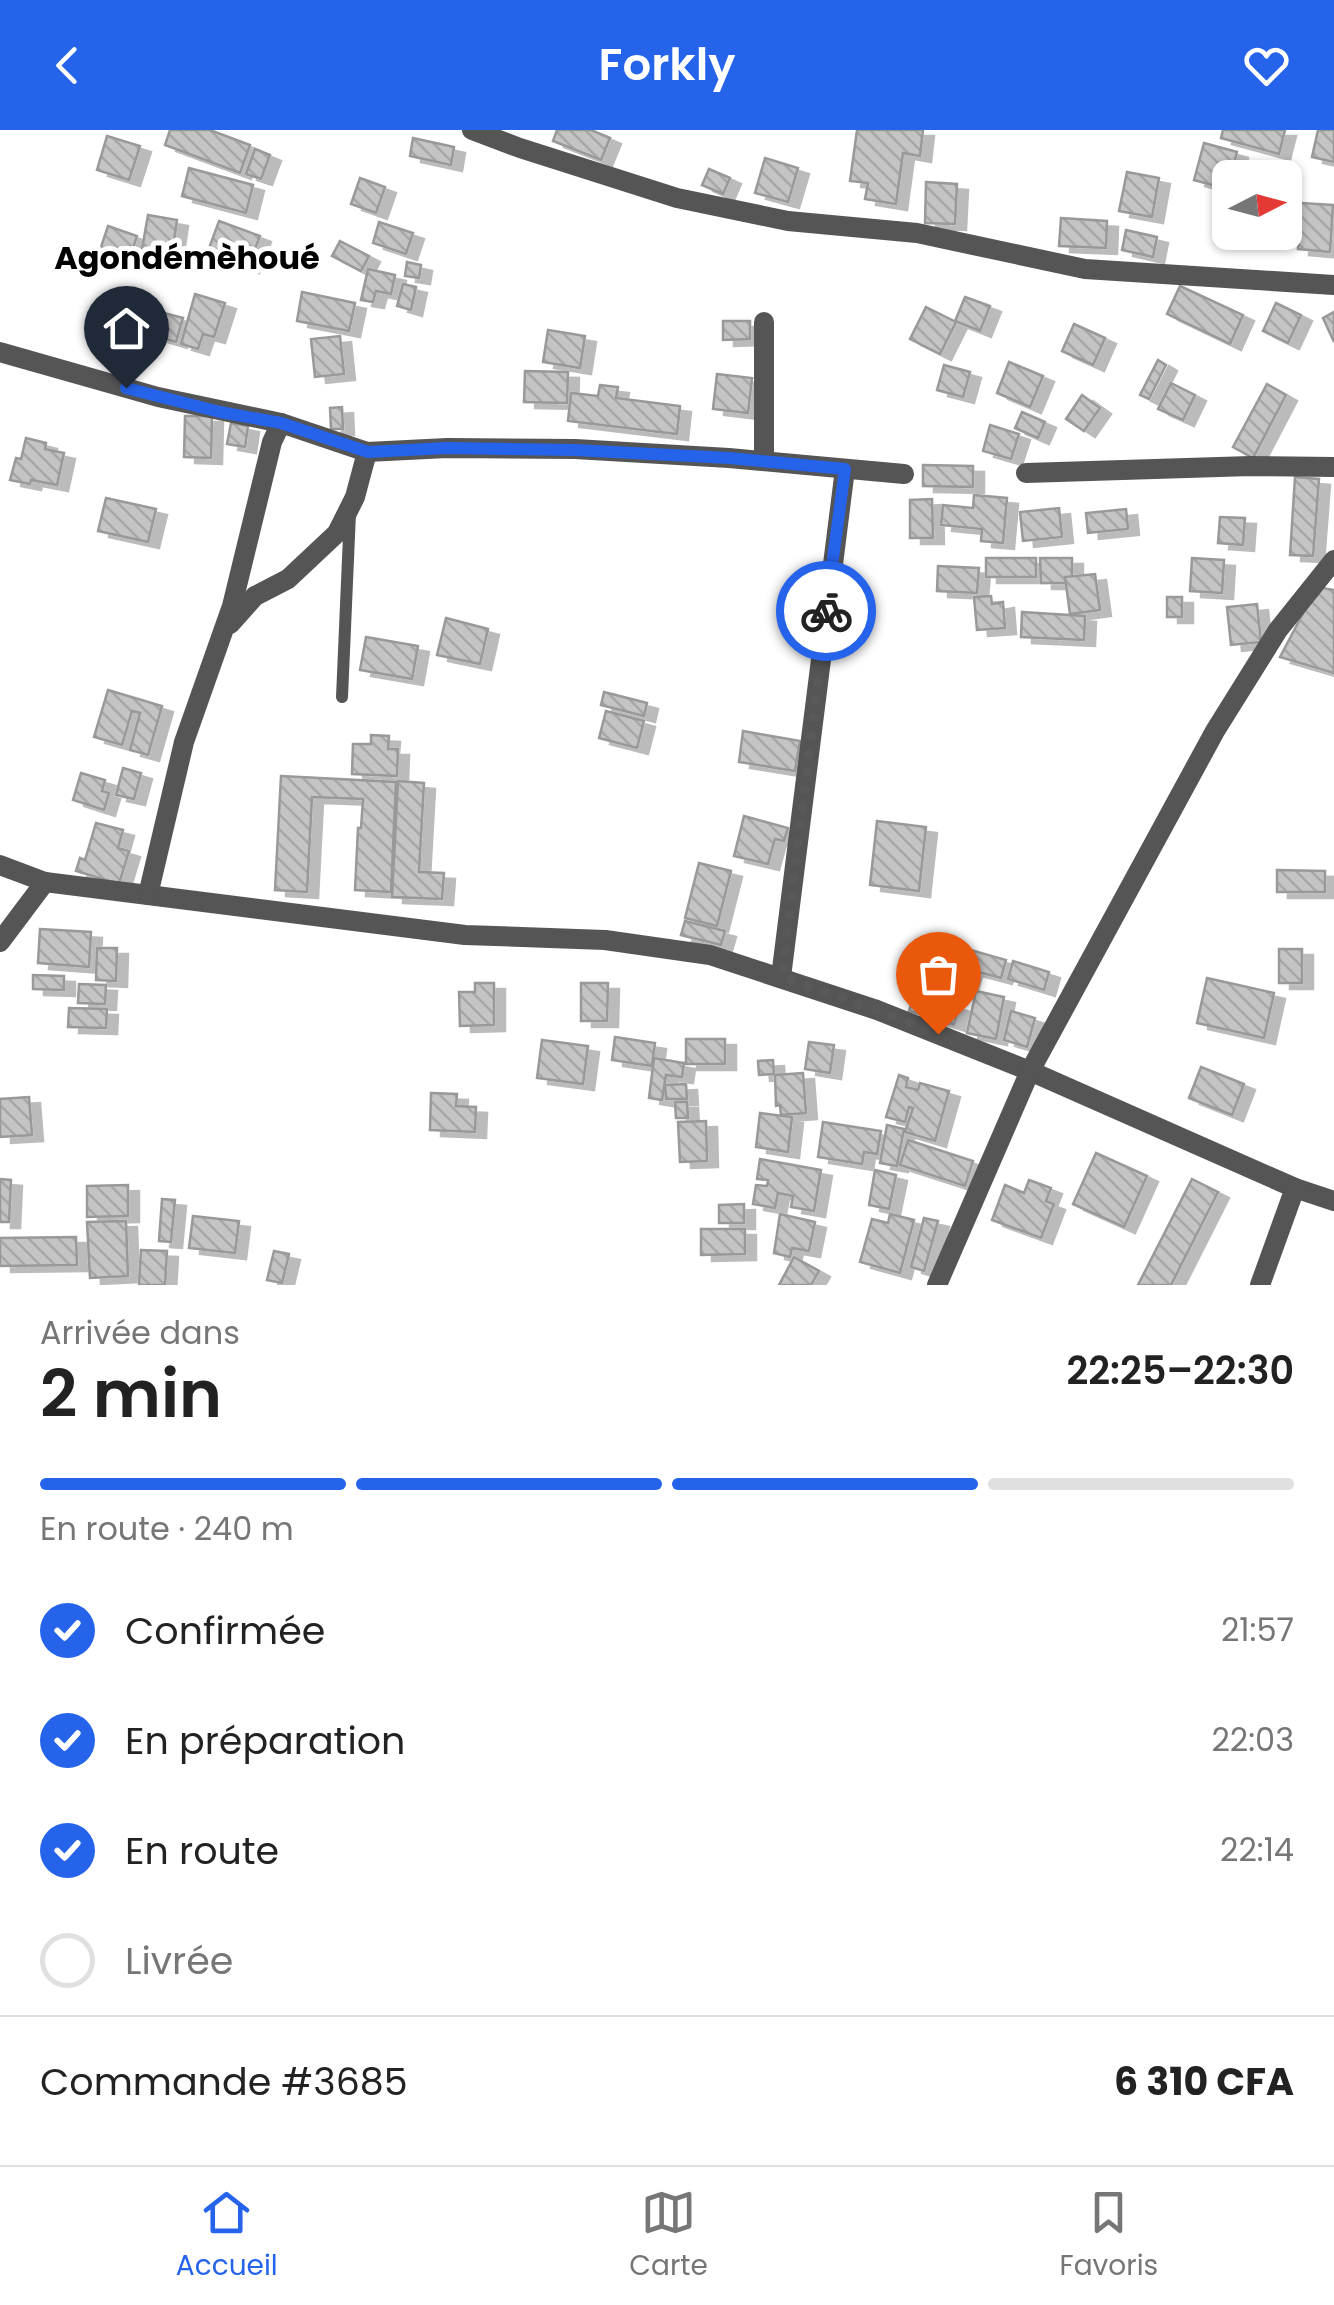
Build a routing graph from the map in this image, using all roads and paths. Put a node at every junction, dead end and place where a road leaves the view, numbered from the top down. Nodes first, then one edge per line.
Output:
1 (472, 130) edge
2 (1334, 285) edge
3 (764, 322) dead end
4 (0, 352) edge
5 (281, 423) junction
6 (368, 452) junction
7 (764, 461) junction
8 (1334, 467) edge
9 (845, 469) junction
10 (1026, 473) dead end
11 (904, 474) dead end
12 (351, 506) junction
13 (1334, 560) edge
14 (223, 631) junction
15 (342, 697) dead end
16 (0, 865) edge
17 (45, 882) junction
18 (148, 895) junction
19 (0, 942) edge
20 (782, 977) junction
21 (1030, 1071) junction
22 (1295, 1188) junction
23 (1334, 1201) edge
24 (937, 1285) edge
25 (1260, 1285) edge

1 - 2 street
3 - 7 street
4 - 5 street
5 - 6 street
5 - 14 street
6 - 7 street
6 - 12 street
7 - 9 street
8 - 10 street
9 - 11 street
9 - 20 street
12 - 14 street
12 - 15 lane
13 - 21 street
14 - 18 street
16 - 17 street
17 - 18 street
17 - 19 street
18 - 20 street
20 - 21 street
21 - 22 street
21 - 24 street
22 - 23 street
22 - 25 street

